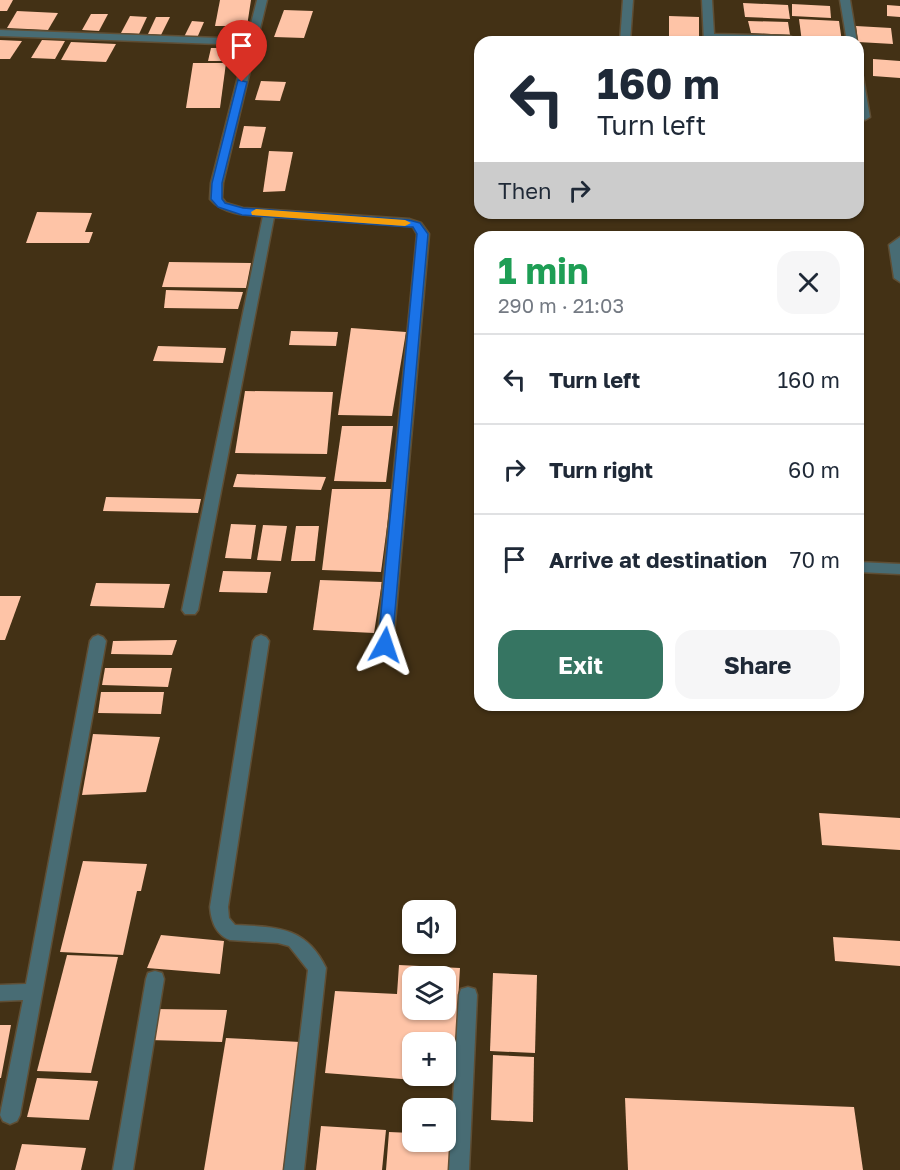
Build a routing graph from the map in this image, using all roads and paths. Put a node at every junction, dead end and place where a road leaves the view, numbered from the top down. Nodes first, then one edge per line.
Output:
1 (262, 0) edge
2 (628, 0) edge
3 (707, 0) edge
4 (845, 0) edge
5 (0, 33) edge
6 (625, 36) edge
7 (710, 36) edge
8 (851, 36) edge
9 (252, 42) junction
10 (864, 111) edge
11 (865, 117) dead end
12 (269, 213) junction
13 (900, 241) edge
14 (900, 278) edge
15 (864, 567) edge
16 (900, 569) edge
17 (190, 610) dead end
18 (98, 641) dead end
19 (261, 641) dead end
20 (385, 645) dead end
21 (155, 979) dead end
22 (34, 992) junction
23 (0, 993) edge
24 (468, 995) dead end
25 (10, 1115) dead end
26 (123, 1170) edge
27 (294, 1170) edge
28 (459, 1170) edge

1 - 9 street
2 - 6 street
3 - 7 street
4 - 8 street
5 - 9 street
9 - 12 street
10 - 11 street
12 - 17 street
12 - 20 street
13 - 14 street
15 - 16 street
18 - 22 street
19 - 27 street
21 - 26 street
22 - 23 street
22 - 25 street
24 - 28 street

